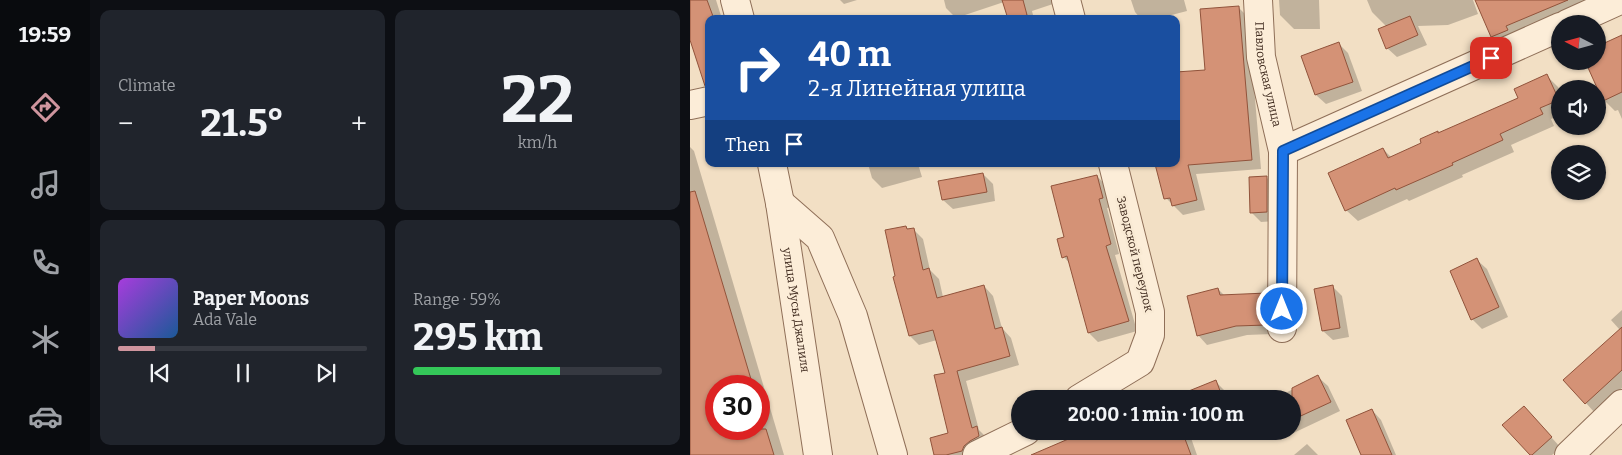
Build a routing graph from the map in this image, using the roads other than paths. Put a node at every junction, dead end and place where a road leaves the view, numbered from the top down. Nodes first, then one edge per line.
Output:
1 (736, 0) edge
2 (1066, 0) edge
3 (1258, 0) edge
4 (1620, 0) edge
5 (739, 15) edge
6 (1070, 15) edge
7 (1587, 15) edge
8 (1551, 31) edge
9 (705, 102) edge
10 (690, 105) edge
11 (1283, 151) junction
12 (773, 167) edge
13 (1113, 167) edge
14 (780, 204) junction
15 (1282, 328) dead end
16 (1094, 390) edge
17 (1622, 404) edge
18 (1011, 438) edge
19 (818, 455) edge
20 (893, 455) edge
21 (977, 455) edge
22 (1569, 455) edge

1 - 5 street
2 - 6 street
3 - 11 street, Павловская улица
4 - 7 street
8 - 11 street
9 - 10 street
11 - 15 street, Павловская улица
12 - 14 street, улица Мусы Джалиля
13 - 16 street, Заводской переулок
14 - 19 street, улица Мусы Джалиля
14 - 20 street
17 - 22 street
18 - 21 street

